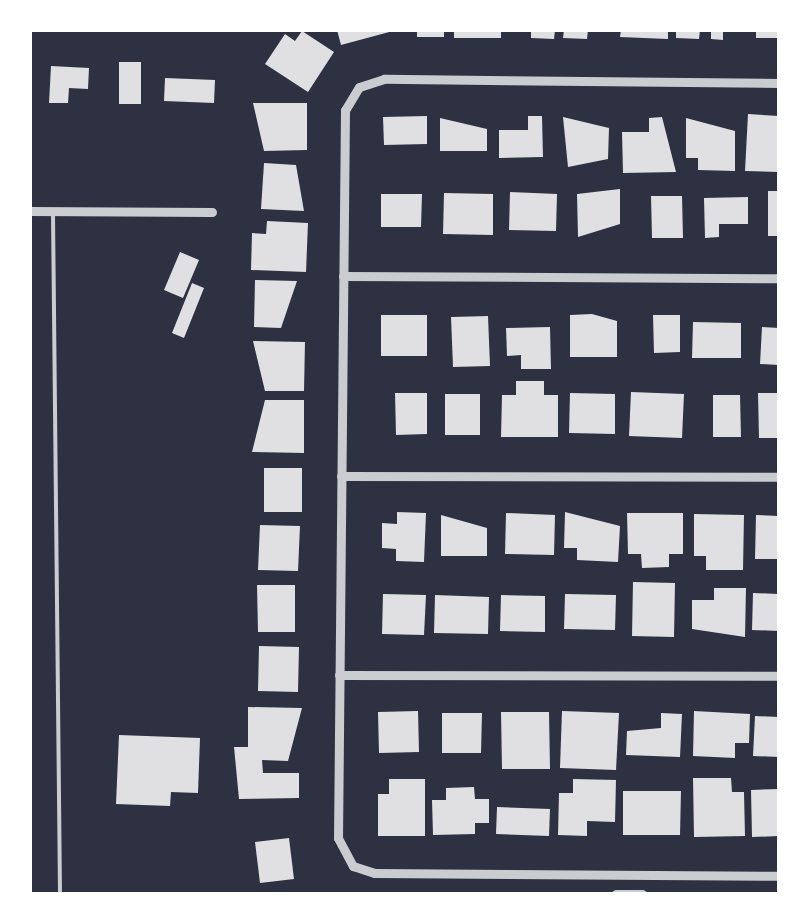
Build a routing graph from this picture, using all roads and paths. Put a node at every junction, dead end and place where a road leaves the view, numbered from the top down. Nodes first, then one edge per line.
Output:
1 (779, 82) edge
2 (30, 211) edge
3 (53, 211) junction
4 (212, 212) dead end
5 (342, 276) junction
6 (779, 278) edge
7 (341, 476) junction
8 (779, 476) edge
9 (339, 675) junction
10 (779, 676) edge
11 (629, 874) junction
12 (779, 876) edge
13 (628, 889) junction
14 (60, 894) edge
15 (616, 894) edge
16 (642, 894) edge

1 - 5 street
2 - 3 street
3 - 4 street
3 - 14 lane
5 - 6 street
5 - 7 street
7 - 8 street
7 - 9 street
9 - 10 street
9 - 11 street
11 - 12 street
11 - 13 street
13 - 15 street
13 - 16 street

